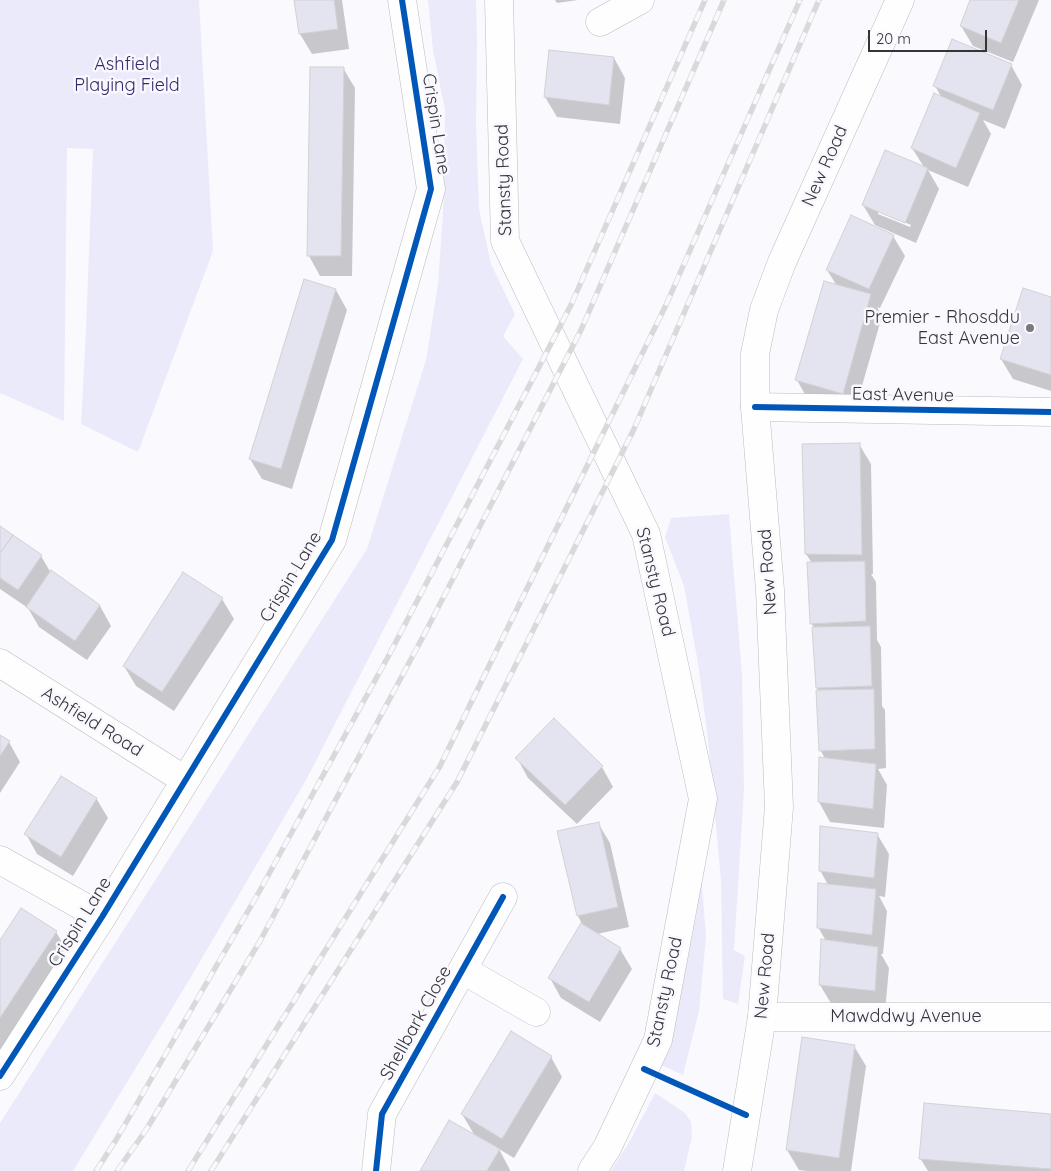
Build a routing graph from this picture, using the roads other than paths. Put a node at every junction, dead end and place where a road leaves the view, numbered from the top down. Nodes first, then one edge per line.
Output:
1 (402, 0) edge
2 (498, 0) edge
3 (640, 0) edge
4 (900, 0) edge
5 (600, 22) dead end
6 (755, 407) junction
7 (1051, 412) edge
8 (0, 663) edge
9 (185, 780) junction
10 (0, 860) edge
11 (503, 897) dead end
12 (102, 917) junction
13 (463, 970) junction
14 (536, 1012) dead end
15 (762, 1017) junction
16 (1051, 1017) edge
17 (0, 1076) edge
18 (376, 1171) edge
19 (592, 1171) edge
20 (737, 1171) edge

1 - 9 street, Crispin Lane
2 - 19 street, Stansty Road
3 - 5 street
4 - 6 street, New Road
6 - 7 street, East Avenue
6 - 15 street, New Road
8 - 9 street, Ashfield Road
9 - 12 street, Crispin Lane
10 - 12 street
11 - 13 street, Shellbark Close
12 - 17 street, Crispin Lane
13 - 14 street, Shellbark Close
13 - 18 street, Shellbark Close
15 - 16 street, Mawddwy Avenue
15 - 20 street, New Road

